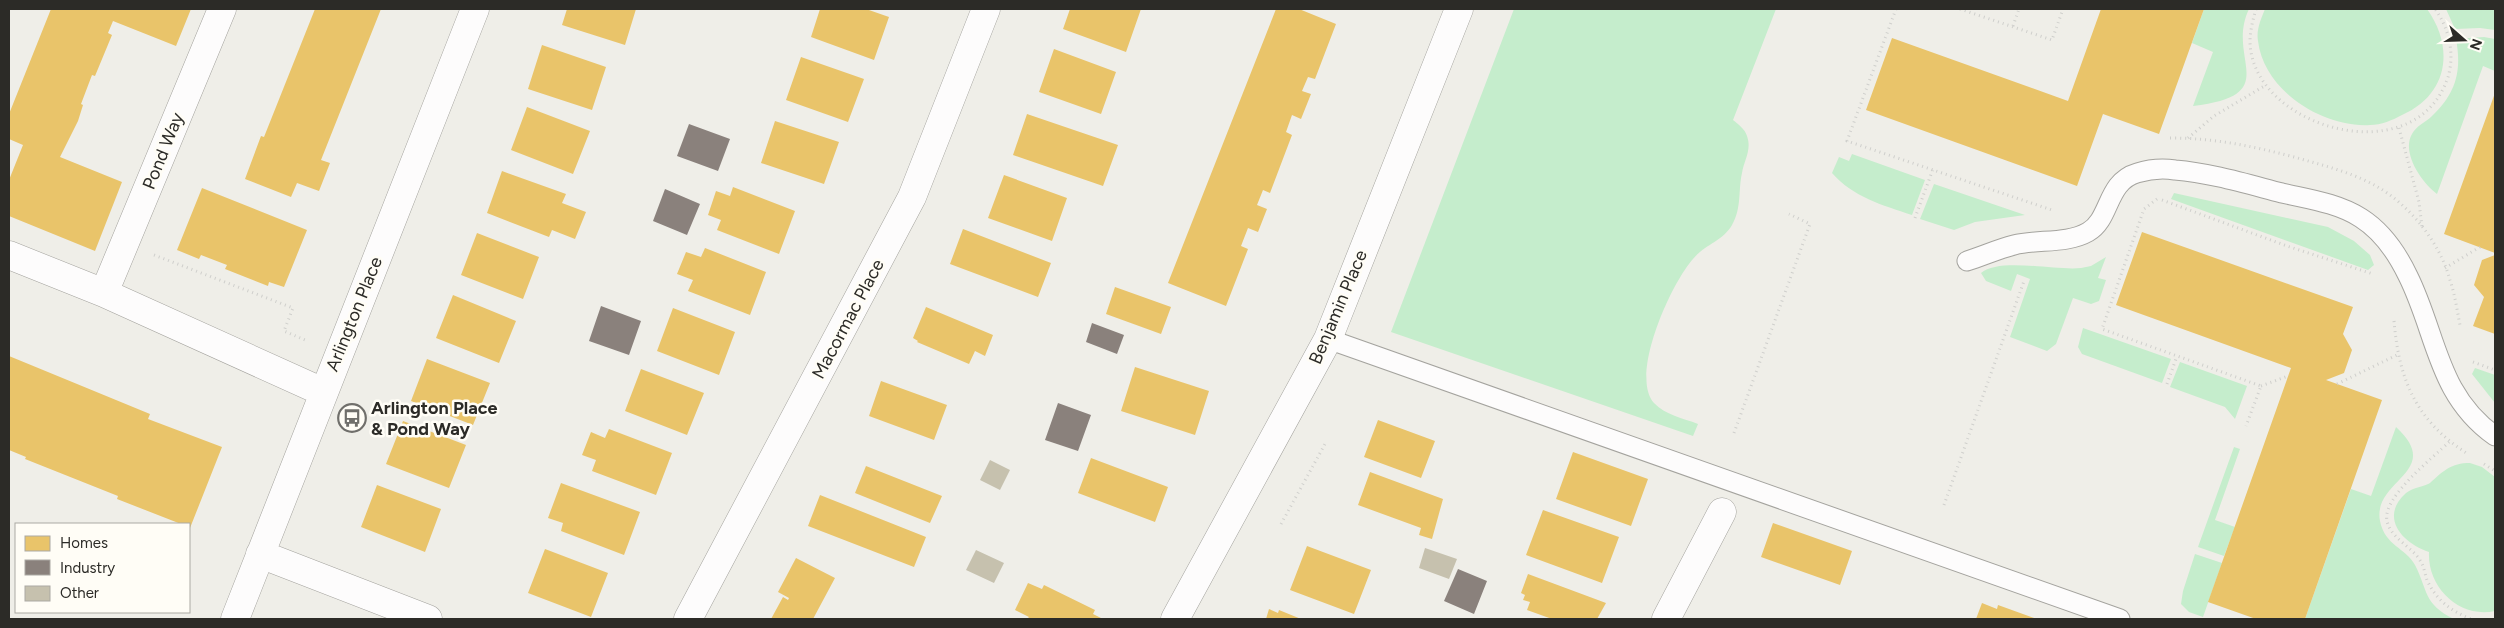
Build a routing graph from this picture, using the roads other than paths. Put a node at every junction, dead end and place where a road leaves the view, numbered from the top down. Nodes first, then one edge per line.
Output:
1 (222, 9) edge
2 (474, 9) edge
3 (986, 9) edge
4 (1459, 9) edge
5 (9, 255) edge
6 (1967, 261) dead end
7 (104, 293) junction
8 (1328, 339) junction
9 (323, 392) junction
10 (2495, 436) edge
11 (1722, 512) dead end
12 (260, 554) junction
13 (235, 619) edge
14 (428, 619) edge
15 (688, 619) edge
16 (1176, 619) edge
17 (1666, 619) edge
18 (2120, 619) edge

1 - 7 street, Pond Way
2 - 9 street, Arlington Place
3 - 15 street, Macormac Place
4 - 8 street, Benjamin Place
5 - 7 street
6 - 10 lane
7 - 9 street
8 - 16 street, Benjamin Place
8 - 18 lane
9 - 12 street, Arlington Place
11 - 17 street
12 - 13 street, Arlington Place
12 - 14 street

